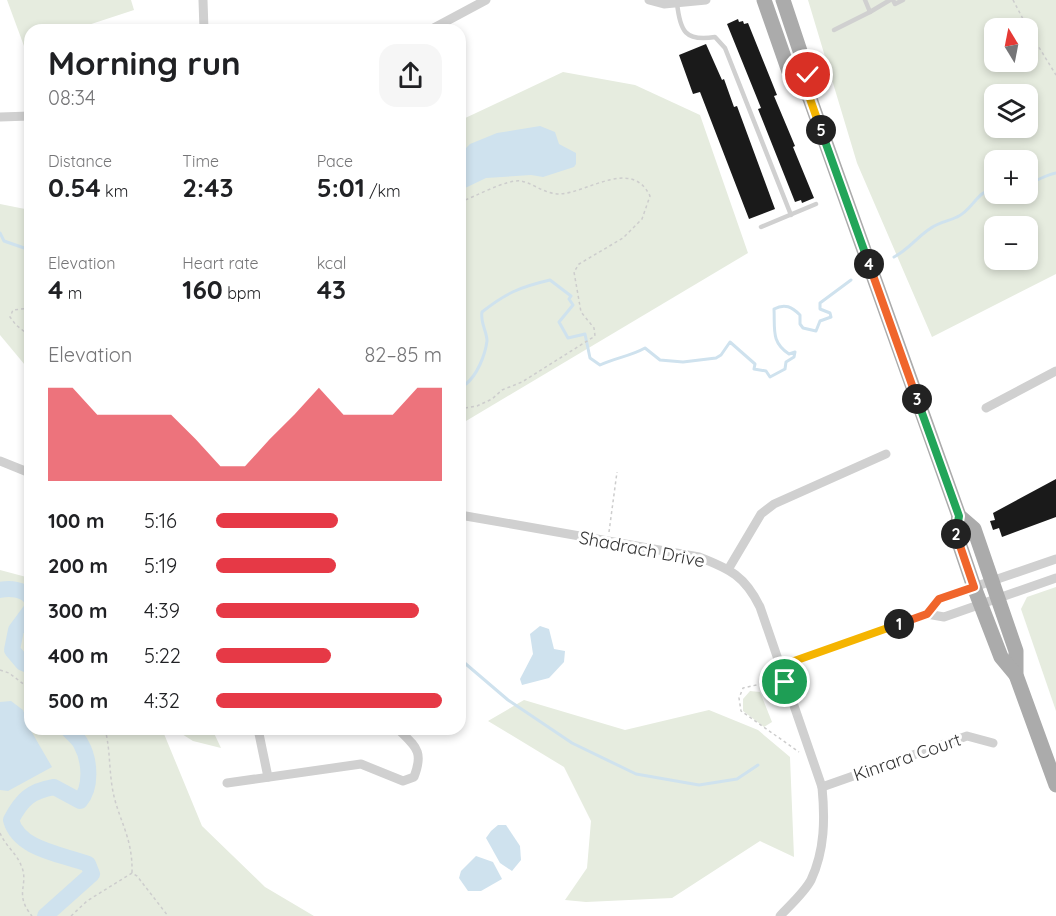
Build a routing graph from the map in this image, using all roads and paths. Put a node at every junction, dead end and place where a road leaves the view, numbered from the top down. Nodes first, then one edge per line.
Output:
1 (203, 0) edge
2 (486, 0) edge
3 (649, 0) edge
4 (706, 0) edge
5 (764, 0) edge
6 (783, 0) edge
7 (865, 0) edge
8 (892, 0) edge
9 (903, 0) edge
10 (1013, 0) edge
11 (677, 3) junction
12 (870, 12) junction
13 (204, 24) edge
14 (441, 24) edge
15 (834, 30) dead end
16 (1056, 75) edge
17 (809, 96) junction
18 (24, 116) edge
19 (0, 117) edge
20 (466, 200) edge
21 (816, 204) dead end
22 (791, 215) junction
23 (762, 227) dead end
24 (24, 309) edge
25 (24, 331) edge
26 (1056, 371) edge
27 (466, 408) edge
28 (986, 408) dead end
29 (886, 454) dead end
30 (0, 461) edge
31 (24, 471) edge
32 (617, 472) dead end
33 (466, 516) edge
34 (959, 516) junction
35 (608, 542) junction
36 (1056, 559) edge
37 (729, 568) junction
38 (1056, 578) edge
39 (992, 581) junction
40 (974, 587) junction
41 (998, 598) junction
42 (981, 604) junction
43 (927, 614) junction
44 (780, 666) junction
45 (0, 670) edge
46 (1016, 675) junction
47 (784, 679) junction
48 (24, 684) edge
49 (107, 735) edge
50 (259, 735) edge
51 (404, 735) edge
52 (993, 743) dead end
53 (813, 761) junction
54 (268, 777) junction
55 (227, 783) dead end
56 (1056, 785) edge
57 (822, 787) junction
58 (0, 833) edge
59 (132, 873) junction
60 (32, 916) edge
61 (71, 916) edge
62 (168, 916) edge
63 (780, 916) edge

1 - 13 street
2 - 14 street
3 - 11 street
4 - 11 street
5 - 17 main road
6 - 17 main road
7 - 12 lane
8 - 9 lane
8 - 12 lane
10 - 16 path
11 - 22 lane
12 - 15 lane
17 - 34 main road
18 - 19 street
20 - 27 path
21 - 22 lane
22 - 23 lane
24 - 25 path
26 - 28 street
29 - 37 street
30 - 31 street
32 - 35 path
33 - 35 street, Shadrach Drive
34 - 39 main road
34 - 40 main road
35 - 37 street, Shadrach Drive
36 - 39 street
37 - 44 street, Shadrach Drive
38 - 41 street
39 - 40 street
39 - 41 main road
40 - 42 main road
40 - 43 street
41 - 42 street
41 - 46 main road
42 - 43 street
42 - 46 main road
43 - 44 street
44 - 47 street, Shadrach Drive
45 - 48 path
46 - 56 main road
47 - 53 street, Shadrach Drive
47 - 53 path
49 - 59 path
50 - 54 street
51 - 54 street
52 - 57 street, Kinrara Court
53 - 57 street, Shadrach Drive
54 - 55 street
57 - 63 street, Shadrach Drive
58 - 60 path
59 - 61 path
59 - 62 path

